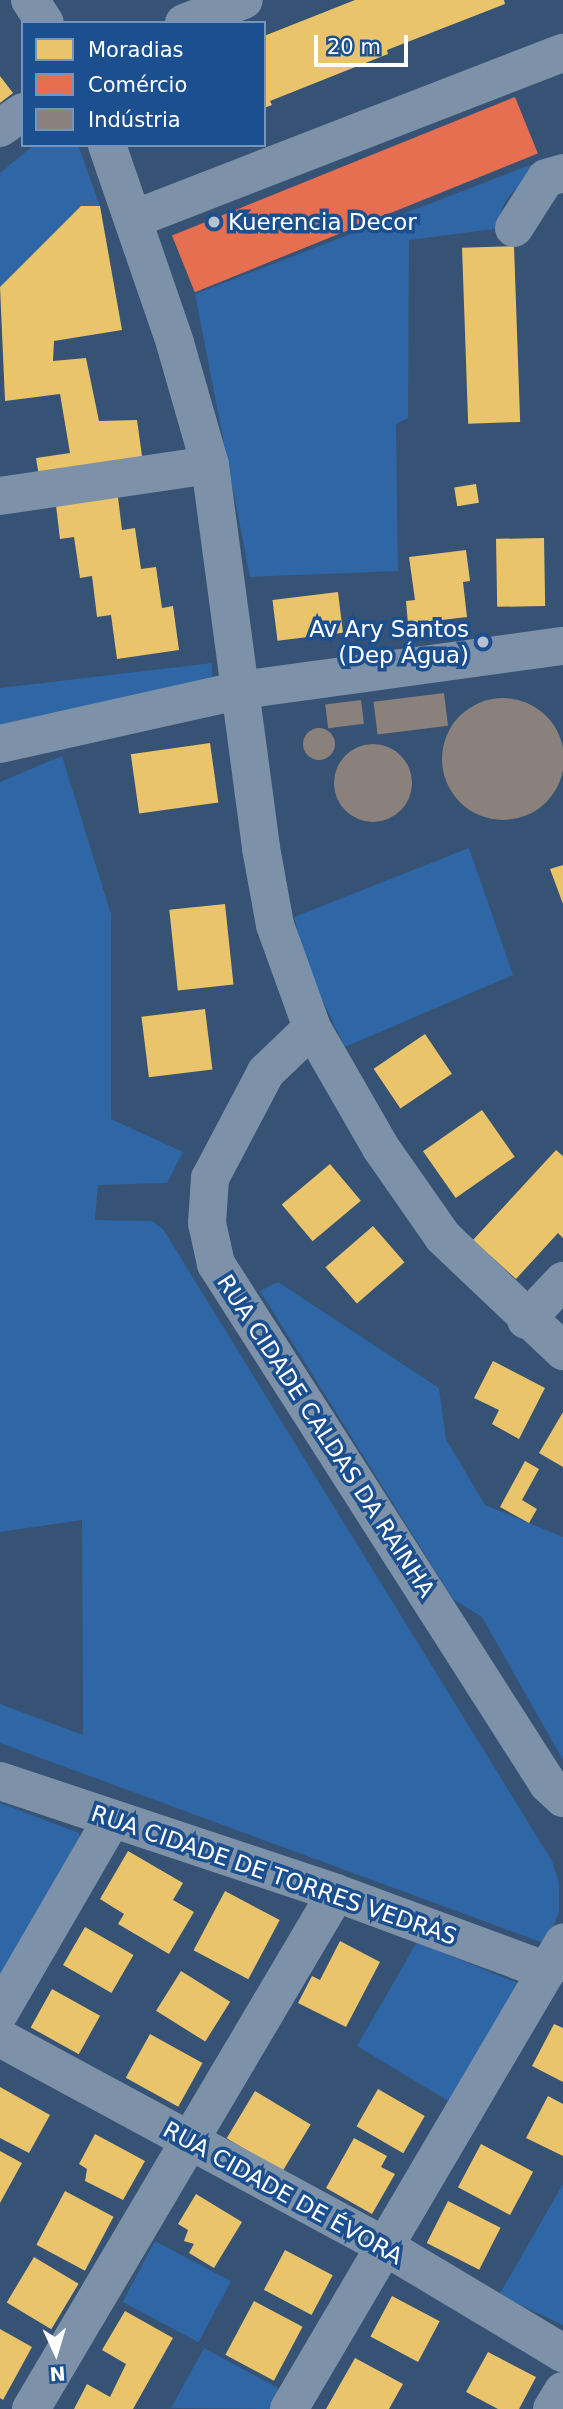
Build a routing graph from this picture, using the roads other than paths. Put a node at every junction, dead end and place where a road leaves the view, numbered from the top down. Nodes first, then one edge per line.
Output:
1 (30, 0) edge
2 (244, 0) edge
3 (45, 21) edge
4 (189, 21) edge
5 (563, 53) edge
6 (21, 112) edge
7 (0, 128) edge
8 (108, 147) edge
9 (563, 173) edge
10 (134, 219) junction
11 (514, 228) dead end
12 (210, 465) junction
13 (0, 496) edge
14 (563, 646) edge
15 (241, 690) junction
16 (0, 744) edge
17 (312, 1028) junction
18 (563, 1281) edge
19 (526, 1320) junction
20 (563, 1351) edge
21 (0, 1781) edge
22 (563, 1798) edge
23 (112, 1819) junction
24 (336, 1893) junction
25 (555, 1957) edge
26 (0, 2012) edge
27 (0, 2038) edge
28 (190, 2141) junction
29 (384, 2246) junction
30 (563, 2353) edge
31 (563, 2391) edge
32 (31, 2409) edge
33 (289, 2409) edge
34 (552, 2409) edge

1 - 3 street
2 - 4 street
5 - 10 street
6 - 7 street
8 - 10 street
9 - 11 street
10 - 12 street
12 - 13 street
12 - 15 street
14 - 15 street
15 - 16 street
15 - 17 street
17 - 19 street
17 - 22 street, RUA CIDADE CALDAS DA RAINHA
18 - 19 street
19 - 20 street
21 - 23 street, RUA CIDADE DE TORRES VEDRAS
23 - 24 street, RUA CIDADE DE TORRES VEDRAS
23 - 26 street
24 - 25 street, RUA CIDADE DE TORRES VEDRAS
24 - 28 street
25 - 29 street
27 - 28 street, RUA CIDADE DE ÉVORA
28 - 29 street, RUA CIDADE DE ÉVORA
28 - 32 street
29 - 30 street, RUA CIDADE DE ÉVORA
29 - 33 street
31 - 34 street

